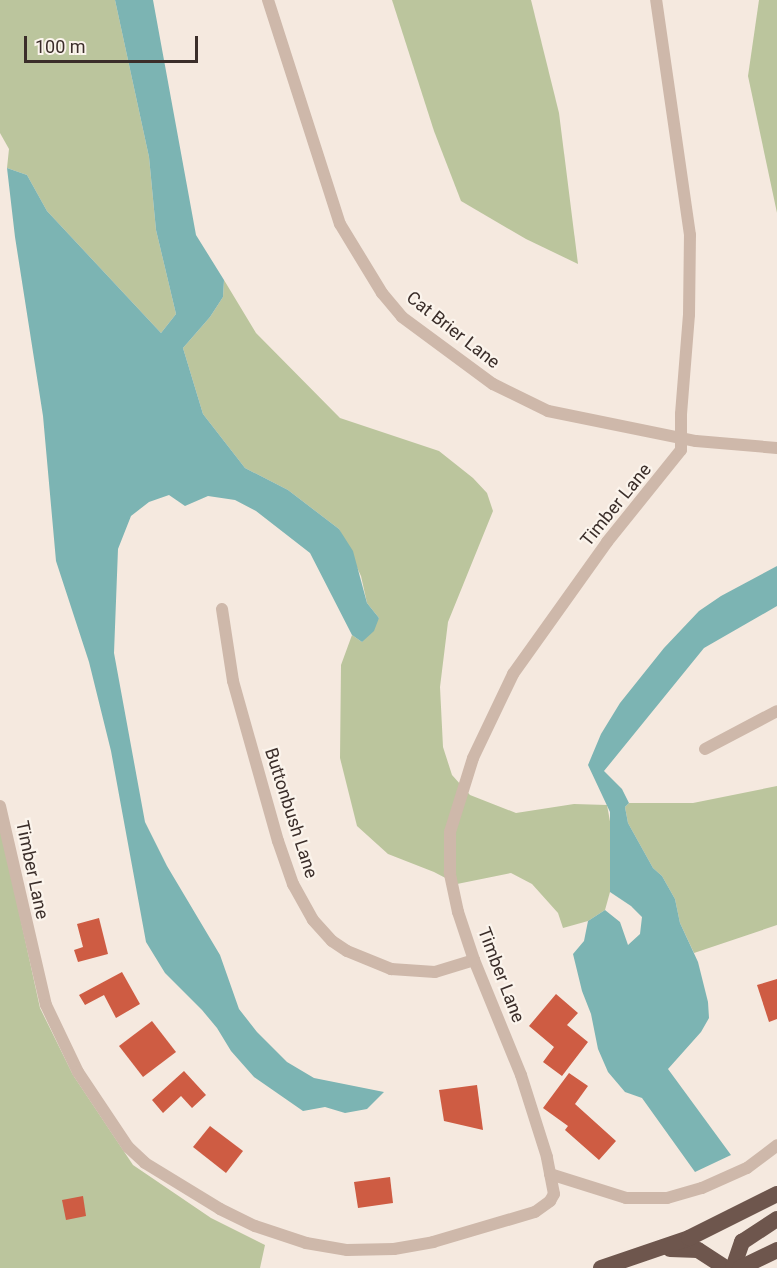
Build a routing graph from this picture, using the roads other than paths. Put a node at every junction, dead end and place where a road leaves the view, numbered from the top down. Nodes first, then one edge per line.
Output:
1 (268, 0) edge
2 (656, 0) edge
3 (681, 438) junction
4 (777, 448) edge
5 (222, 609) dead end
6 (777, 711) edge
7 (705, 749) dead end
8 (0, 806) edge
9 (474, 960) junction
10 (777, 1145) edge
11 (550, 1174) junction
12 (777, 1194) edge
13 (777, 1219) edge
14 (655, 1250) junction
15 (777, 1250) edge
16 (601, 1268) edge
17 (726, 1268) edge
18 (733, 1268) edge
19 (740, 1268) edge

1 - 3 street, Cat Brier Lane
2 - 3 street, Timber Lane
3 - 4 street, Cat Brier Lane
3 - 9 street, Timber Lane
5 - 9 street, Buttonbush Lane
6 - 7 street
8 - 11 street, Timber Lane
9 - 11 street, Timber Lane
10 - 11 street
12 - 14 highway
13 - 18 highway
14 - 16 highway
14 - 17 highway
15 - 19 highway

